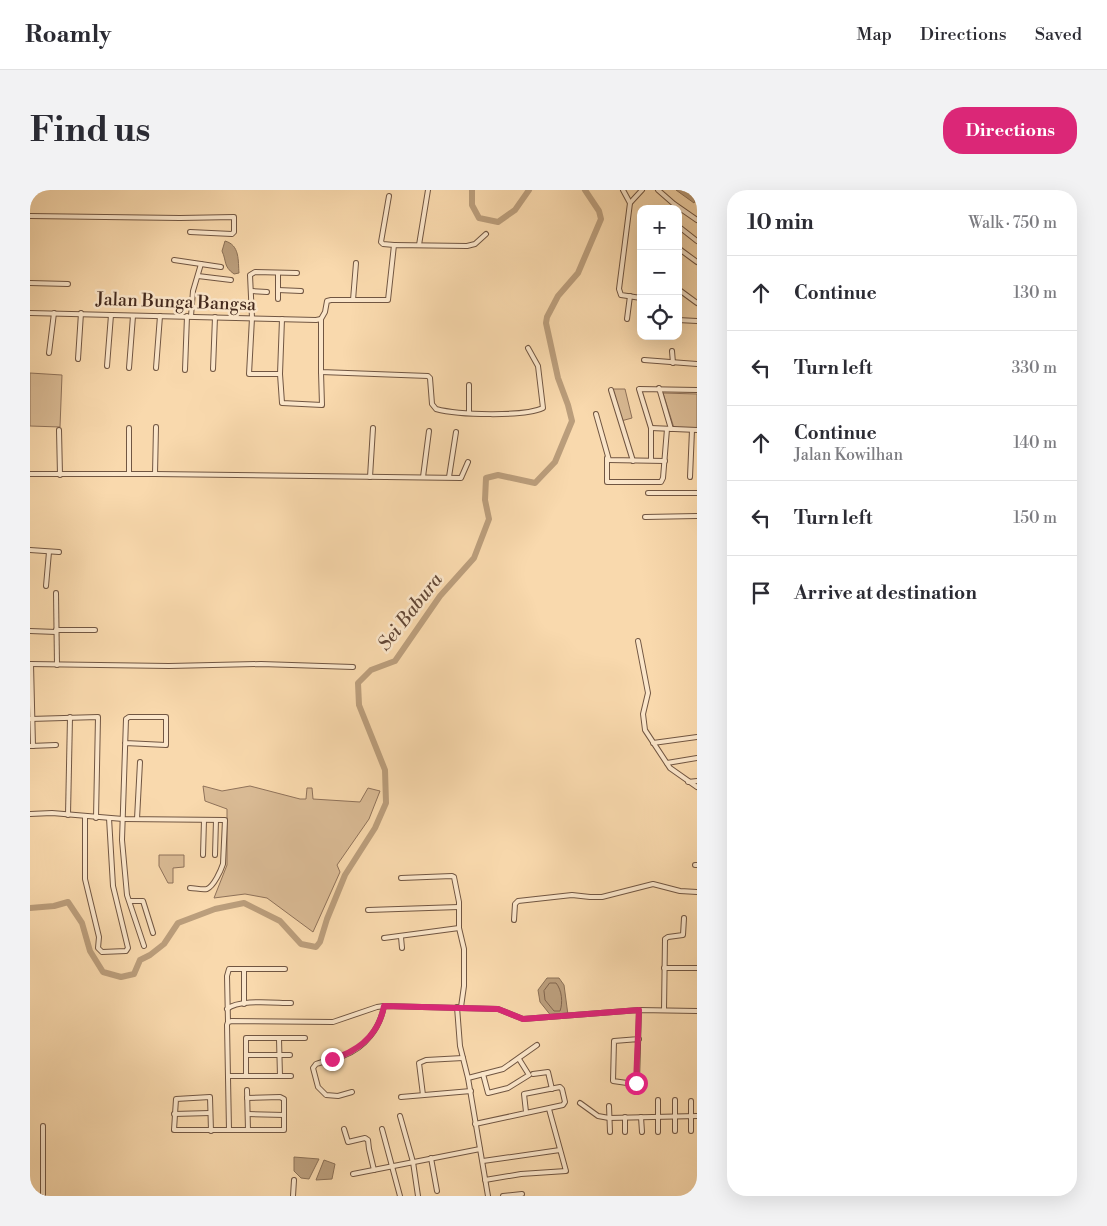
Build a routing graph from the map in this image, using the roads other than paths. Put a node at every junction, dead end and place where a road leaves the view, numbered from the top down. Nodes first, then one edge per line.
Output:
1 (428, 190) edge
2 (623, 190) edge
3 (642, 190) edge
4 (658, 190) edge
5 (389, 196) dead end
6 (630, 203) junction
7 (674, 204) joint
8 (30, 216) edge
9 (697, 220) edge
10 (682, 229) edge
11 (190, 232) dead end
12 (486, 234) dead end
13 (697, 241) edge
14 (394, 245) junction
15 (419, 245) junction
16 (681, 250) edge
17 (174, 260) dead end
18 (697, 262) edge
19 (356, 263) dead end
20 (201, 264) junction
21 (220, 267) dead end
22 (278, 273) junction
23 (297, 273) dead end
24 (198, 276) junction
25 (231, 280) dead end
26 (30, 283) edge
27 (68, 284) dead end
28 (278, 290) junction
29 (301, 291) dead end
30 (251, 292) junction
31 (267, 292) dead end
32 (682, 292) edge
33 (630, 296) junction
34 (637, 297) edge
35 (278, 298) dead end
36 (353, 300) junction
37 (697, 303) edge
38 (30, 313) edge
39 (54, 313) junction
40 (80, 313) junction
41 (111, 315) junction
42 (133, 316) junction
43 (160, 316) junction
44 (189, 316) junction
45 (215, 317) junction
46 (252, 318) junction
47 (627, 318) dead end
48 (282, 319) junction
49 (321, 319) junction
50 (682, 320) edge
51 (697, 321) edge
52 (528, 348) dead end
53 (672, 351) dead end
54 (49, 353) dead end
55 (78, 359) dead end
56 (644, 360) dead end
57 (673, 362) junction
58 (697, 364) edge
59 (107, 366) dead end
60 (129, 368) dead end
61 (156, 368) dead end
62 (213, 369) dead end
63 (185, 370) dead end
64 (322, 372) junction
65 (280, 374) junction
66 (469, 385) dead end
67 (660, 388) junction
68 (611, 390) dead end
69 (697, 390) edge
70 (469, 413) junction
71 (596, 414) dead end
72 (156, 427) dead end
73 (129, 428) dead end
74 (373, 428) dead end
75 (650, 428) junction
76 (669, 429) junction
77 (60, 430) dead end
78 (694, 430) edge
79 (429, 431) dead end
80 (456, 432) dead end
81 (690, 457) junction
82 (697, 457) edge
83 (607, 458) junction
84 (650, 460) junction
85 (633, 461) junction
86 (665, 461) junction
87 (468, 462) dead end
88 (30, 474) edge
89 (60, 474) junction
90 (129, 474) junction
91 (155, 474) junction
92 (370, 477) junction
93 (423, 477) junction
94 (449, 477) junction
95 (690, 477) dead end
96 (648, 493) dead end
97 (697, 493) edge
98 (697, 516) edge
99 (646, 517) dead end
100 (30, 550) edge
101 (49, 552) junction
102 (59, 552) dead end
103 (46, 586) dead end
104 (56, 593) dead end
105 (95, 630) dead end
106 (30, 631) edge
107 (56, 631) junction
108 (638, 641) dead end
109 (30, 664) edge
110 (56, 665) junction
111 (353, 667) dead end
112 (70, 717) junction
113 (31, 719) edge
114 (697, 737) edge
115 (125, 743) junction
116 (653, 743) junction
117 (56, 745) dead end
118 (31, 746) edge
119 (697, 758) edge
120 (140, 762) dead end
121 (667, 763) junction
122 (697, 781) edge
123 (688, 782) junction
124 (697, 787) edge
125 (30, 814) edge
126 (68, 815) junction
127 (85, 817) junction
128 (96, 818) junction
129 (108, 818) junction
130 (123, 819) junction
131 (137, 819) junction
132 (204, 820) junction
133 (216, 820) junction
134 (203, 855) dead end
135 (215, 855) dead end
136 (401, 878) dead end
137 (190, 888) dead end
138 (697, 892) edge
139 (130, 901) junction
140 (459, 907) junction
141 (368, 910) dead end
142 (684, 918) dead end
143 (514, 920) dead end
144 (459, 928) junction
145 (153, 933) dead end
146 (401, 936) junction
147 (384, 938) dead end
148 (144, 946) dead end
149 (402, 948) dead end
150 (244, 968) junction
151 (664, 968) junction
152 (697, 968) edge
153 (285, 969) dead end
154 (290, 1003) dead end
155 (244, 1004) junction
156 (384, 1006) junction
157 (459, 1007) junction
158 (227, 1009) junction
159 (639, 1010) junction
160 (664, 1010) junction
161 (697, 1011) edge
162 (228, 1022) junction
163 (278, 1038) junction
164 (305, 1038) dead end
165 (639, 1039) junction
166 (537, 1045) dead end
167 (246, 1054) junction
168 (279, 1055) junction
169 (290, 1055) dead end
170 (463, 1058) junction
171 (519, 1059) junction
172 (483, 1074) junction
173 (533, 1074) dead end
174 (228, 1076) junction
175 (246, 1076) junction
176 (280, 1076) junction
177 (291, 1076) dead end
178 (468, 1078) junction
179 (552, 1089) junction
180 (247, 1090) dead end
181 (471, 1091) junction
182 (352, 1092) dead end
183 (423, 1095) junction
184 (401, 1097) dead end
185 (247, 1098) junction
186 (658, 1100) dead end
187 (675, 1100) dead end
188 (691, 1101) dead end
189 (580, 1103) dead end
190 (609, 1106) dead end
191 (549, 1109) junction
192 (526, 1112) junction
193 (210, 1113) junction
194 (174, 1114) junction
195 (248, 1114) junction
196 (284, 1115) junction
197 (400, 1116) dead end
198 (658, 1116) junction
199 (675, 1116) junction
200 (691, 1116) junction
201 (697, 1116) edge
202 (625, 1117) junction
203 (641, 1117) junction
204 (609, 1118) junction
205 (475, 1124) junction
206 (43, 1126) dead end
207 (344, 1129) dead end
208 (382, 1129) dead end
209 (229, 1130) junction
210 (248, 1130) junction
211 (211, 1131) junction
212 (676, 1131) dead end
213 (691, 1131) dead end
214 (610, 1132) dead end
215 (625, 1132) dead end
216 (642, 1132) dead end
217 (658, 1132) dead end
218 (480, 1149) junction
219 (560, 1150) junction
220 (431, 1158) junction
221 (483, 1161) junction
222 (412, 1162) junction
223 (393, 1166) junction
224 (374, 1170) junction
225 (353, 1174) dead end
226 (294, 1180) dead end
227 (486, 1180) junction
228 (438, 1191) dead end
229 (522, 1194) dead end
230 (43, 1196) edge
231 (293, 1196) edge
232 (400, 1196) edge
233 (418, 1196) edge
234 (488, 1196) edge
235 (504, 1196) edge

1 - 15 street
2 - 6 street
3 - 6 street
4 - 7 street
5 - 14 street
6 - 33 street
7 - 9 street
8 - 11 street
10 - 13 street
12 - 15 street
14 - 15 street
14 - 36 street
16 - 18 street
17 - 20 street
19 - 36 street
20 - 21 street
20 - 24 street
22 - 23 street
22 - 28 street
22 - 30 street
24 - 25 street
24 - 44 street
26 - 27 street
28 - 29 street
28 - 35 street
30 - 31 street
30 - 46 street
32 - 37 street
33 - 34 street
33 - 47 street
36 - 49 street
38 - 39 street, Jalan Bunga Bangsa
39 - 40 street, Jalan Bunga Bangsa
39 - 54 street
40 - 41 street, Jalan Bunga Bangsa
40 - 55 street
41 - 42 street, Jalan Bunga Bangsa
41 - 59 street
42 - 43 street, Jalan Bunga Bangsa
42 - 60 street
43 - 44 street, Jalan Bunga Bangsa
43 - 61 street
44 - 45 street, Jalan Bunga Bangsa
44 - 63 street
45 - 46 street, Jalan Bunga Bangsa
45 - 62 street
46 - 48 street, Jalan Bunga Bangsa
46 - 65 street
48 - 49 street, Jalan Bunga Bangsa
48 - 65 street
49 - 64 street
50 - 51 street
52 - 70 street
53 - 57 street
56 - 57 street
57 - 58 street
64 - 65 street
64 - 70 street
66 - 70 street
67 - 69 street
67 - 75 street
67 - 76 street
68 - 85 street
71 - 83 street
72 - 91 street
73 - 90 street
74 - 92 street
75 - 76 street
75 - 84 street
76 - 78 street
76 - 86 street
77 - 89 street
78 - 81 street
79 - 93 street
80 - 94 street
81 - 82 street
81 - 95 street
83 - 85 street
83 - 86 street
84 - 85 street
84 - 86 street
87 - 94 street
88 - 89 street
89 - 90 street
90 - 91 street
91 - 92 street
92 - 93 street
93 - 94 street
96 - 97 street
98 - 99 street
100 - 101 street
101 - 102 street
101 - 103 street
104 - 107 street
105 - 107 street
106 - 107 street
107 - 110 street
108 - 116 street
109 - 110 street
109 - 113 street
110 - 111 street
112 - 113 street
112 - 126 street
112 - 128 street
113 - 118 street
114 - 116 street
115 - 115 street
115 - 130 street
116 - 121 street
117 - 118 street
119 - 121 street
120 - 131 street
121 - 123 street
122 - 123 street
123 - 124 street
125 - 126 street
126 - 127 street
127 - 128 street
127 - 129 street
128 - 129 street
129 - 130 street
130 - 131 street
130 - 139 street
131 - 132 street
132 - 133 street
132 - 134 street
133 - 135 street
133 - 137 street
136 - 140 street
138 - 143 street
139 - 145 street
139 - 148 street
140 - 141 street
140 - 144 street
142 - 151 street
144 - 146 street
144 - 157 street
146 - 147 street
146 - 149 street
150 - 153 street
150 - 155 street
150 - 158 street
151 - 152 street
151 - 160 street
154 - 155 street
155 - 158 street
156 - 157 street
156 - 162 street
156 - 182 street
157 - 159 street
157 - 170 street
158 - 162 street
159 - 160 street
159 - 165 street
160 - 161 street
162 - 174 street
163 - 164 street
163 - 167 street
163 - 168 street
165 - 165 street
166 - 171 street
167 - 168 street
167 - 175 street
168 - 169 street
168 - 176 street
170 - 178 street
170 - 183 street
171 - 172 street
171 - 172 street
172 - 178 street
173 - 179 street
174 - 175 street
174 - 209 street
175 - 176 street
176 - 177 street
178 - 181 street
179 - 191 street
179 - 192 street
180 - 185 street
181 - 183 street
181 - 205 street
183 - 184 street
185 - 195 street
185 - 196 street
186 - 198 street
187 - 199 street
188 - 200 street
189 - 204 street
190 - 204 street
191 - 192 street
191 - 219 street
192 - 205 street
193 - 194 street
193 - 194 street
193 - 211 street
194 - 211 street
195 - 196 street
195 - 210 street
196 - 210 street
197 - 222 street
198 - 199 street
198 - 203 street
198 - 217 street
199 - 200 street
199 - 212 street
200 - 201 street
200 - 213 street
202 - 203 street
202 - 204 street
202 - 215 street
203 - 216 street
204 - 214 street
205 - 218 street
206 - 230 street
207 - 224 street
208 - 223 street
209 - 210 street
209 - 211 street
218 - 220 street
218 - 221 street
219 - 221 street
219 - 227 street
220 - 222 street
220 - 228 street
221 - 227 street
222 - 223 street
222 - 233 street
223 - 224 street
223 - 232 street
224 - 225 street
226 - 231 street
227 - 234 street
229 - 235 street

